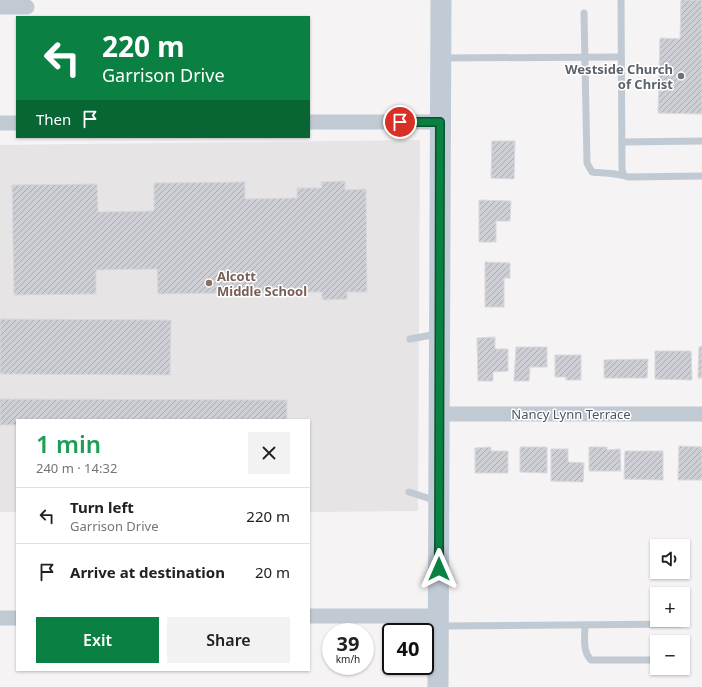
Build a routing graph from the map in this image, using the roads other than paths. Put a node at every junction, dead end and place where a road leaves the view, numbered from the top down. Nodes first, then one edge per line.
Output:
1 (441, 0) edge
2 (621, 0) edge
3 (0, 7) edge
4 (27, 8) edge
5 (584, 13) dead end
6 (584, 57) junction
7 (621, 57) junction
8 (441, 58) junction
9 (310, 122) edge
10 (440, 122) junction
11 (0, 123) edge
12 (16, 123) edge
13 (702, 141) edge
14 (622, 142) junction
15 (623, 174) junction
16 (702, 176) edge
17 (440, 334) junction
18 (410, 339) dead end
19 (439, 414) junction
20 (702, 414) edge
21 (409, 492) dead end
22 (439, 502) junction
23 (310, 616) edge
24 (0, 618) edge
25 (16, 618) edge
26 (438, 621) junction
27 (650, 624) edge
28 (585, 625) junction
29 (650, 660) edge
30 (438, 687) edge

1 - 8 street
2 - 7 lane
3 - 4 street
5 - 6 lane
6 - 7 lane
6 - 8 lane
6 - 15 lane
7 - 14 lane
8 - 10 street
9 - 10 street
10 - 17 street
11 - 12 street
13 - 14 lane
14 - 15 lane
15 - 16 lane
17 - 18 lane
17 - 19 street
19 - 20 street, Nancy Lynn Terrace
19 - 22 street
21 - 22 lane
22 - 26 street
23 - 26 street
24 - 25 street
26 - 28 lane
26 - 30 street
27 - 28 lane
28 - 29 lane

